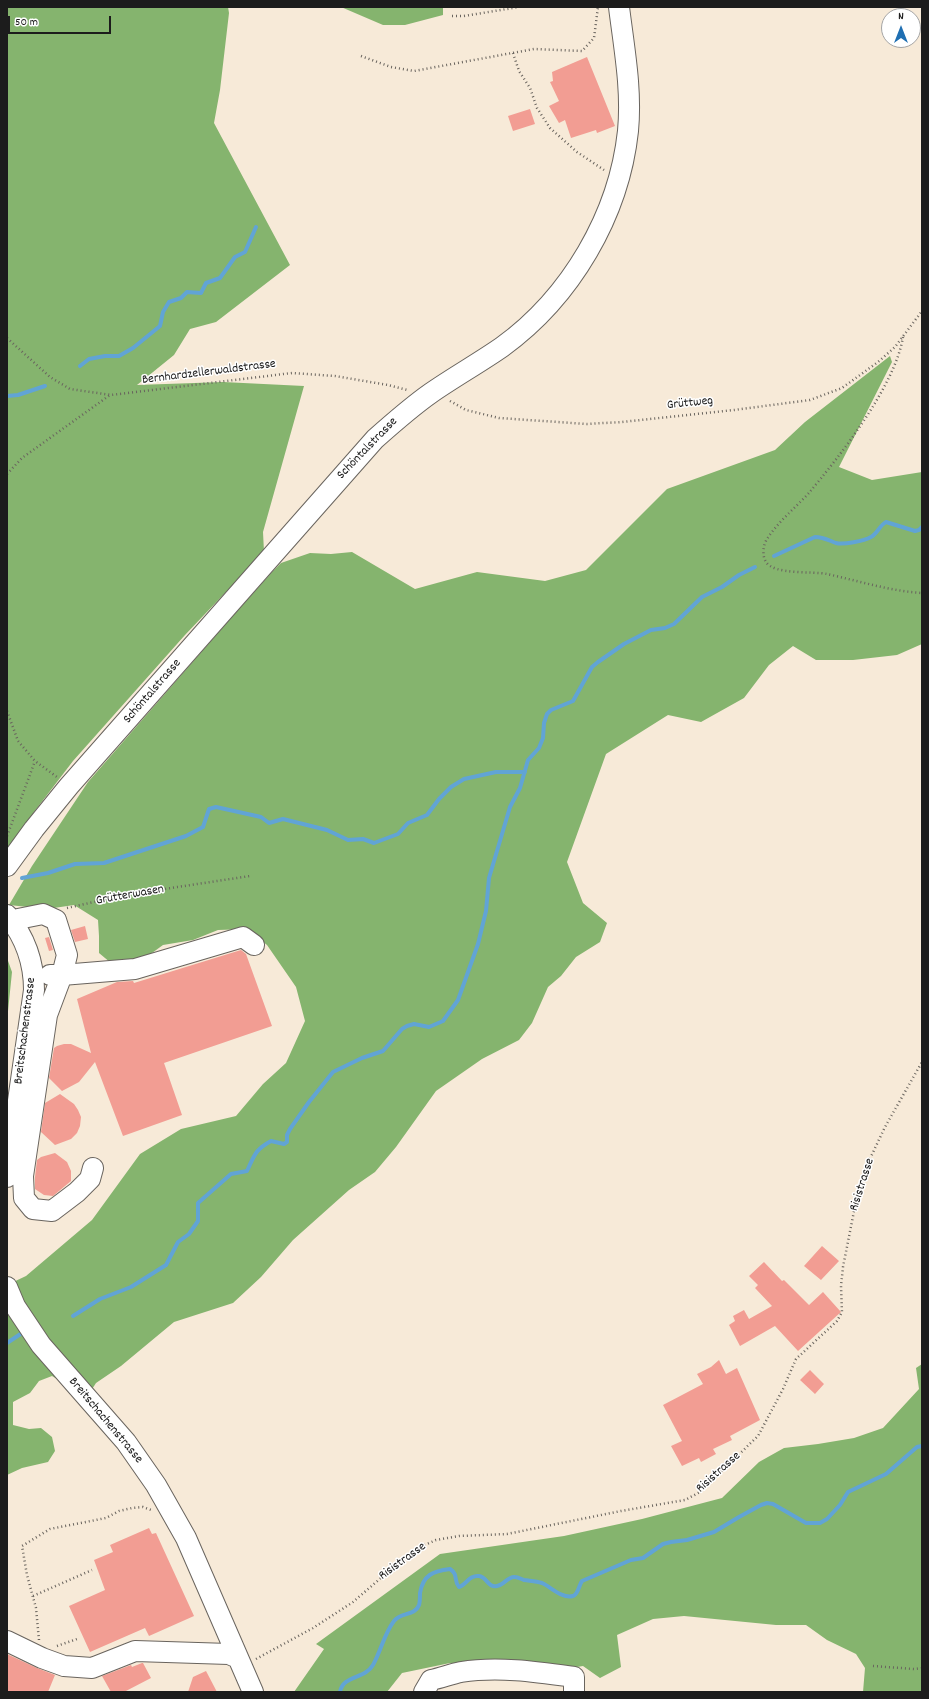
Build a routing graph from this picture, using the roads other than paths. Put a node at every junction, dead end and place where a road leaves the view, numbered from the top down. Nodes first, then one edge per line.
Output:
1 (619, 7) edge
2 (7, 866) edge
3 (10, 918) edge
4 (254, 945) dead end
5 (34, 975) junction
6 (62, 975) junction
7 (93, 1168) dead end
8 (7, 1177) edge
9 (7, 1287) edge
10 (7, 1641) edge
11 (247, 1658) junction
12 (253, 1692) edge
13 (424, 1692) edge
14 (574, 1692) edge

1 - 2 street, Schöntalstrasse
3 - 5 street, Breitschachenstrasse
3 - 6 street
4 - 6 street
5 - 6 street
5 - 8 street, Breitschachenstrasse
6 - 7 street
9 - 11 street, Breitschachenstrasse
10 - 11 street
11 - 12 street, Breitschachenstrasse
13 - 14 street

